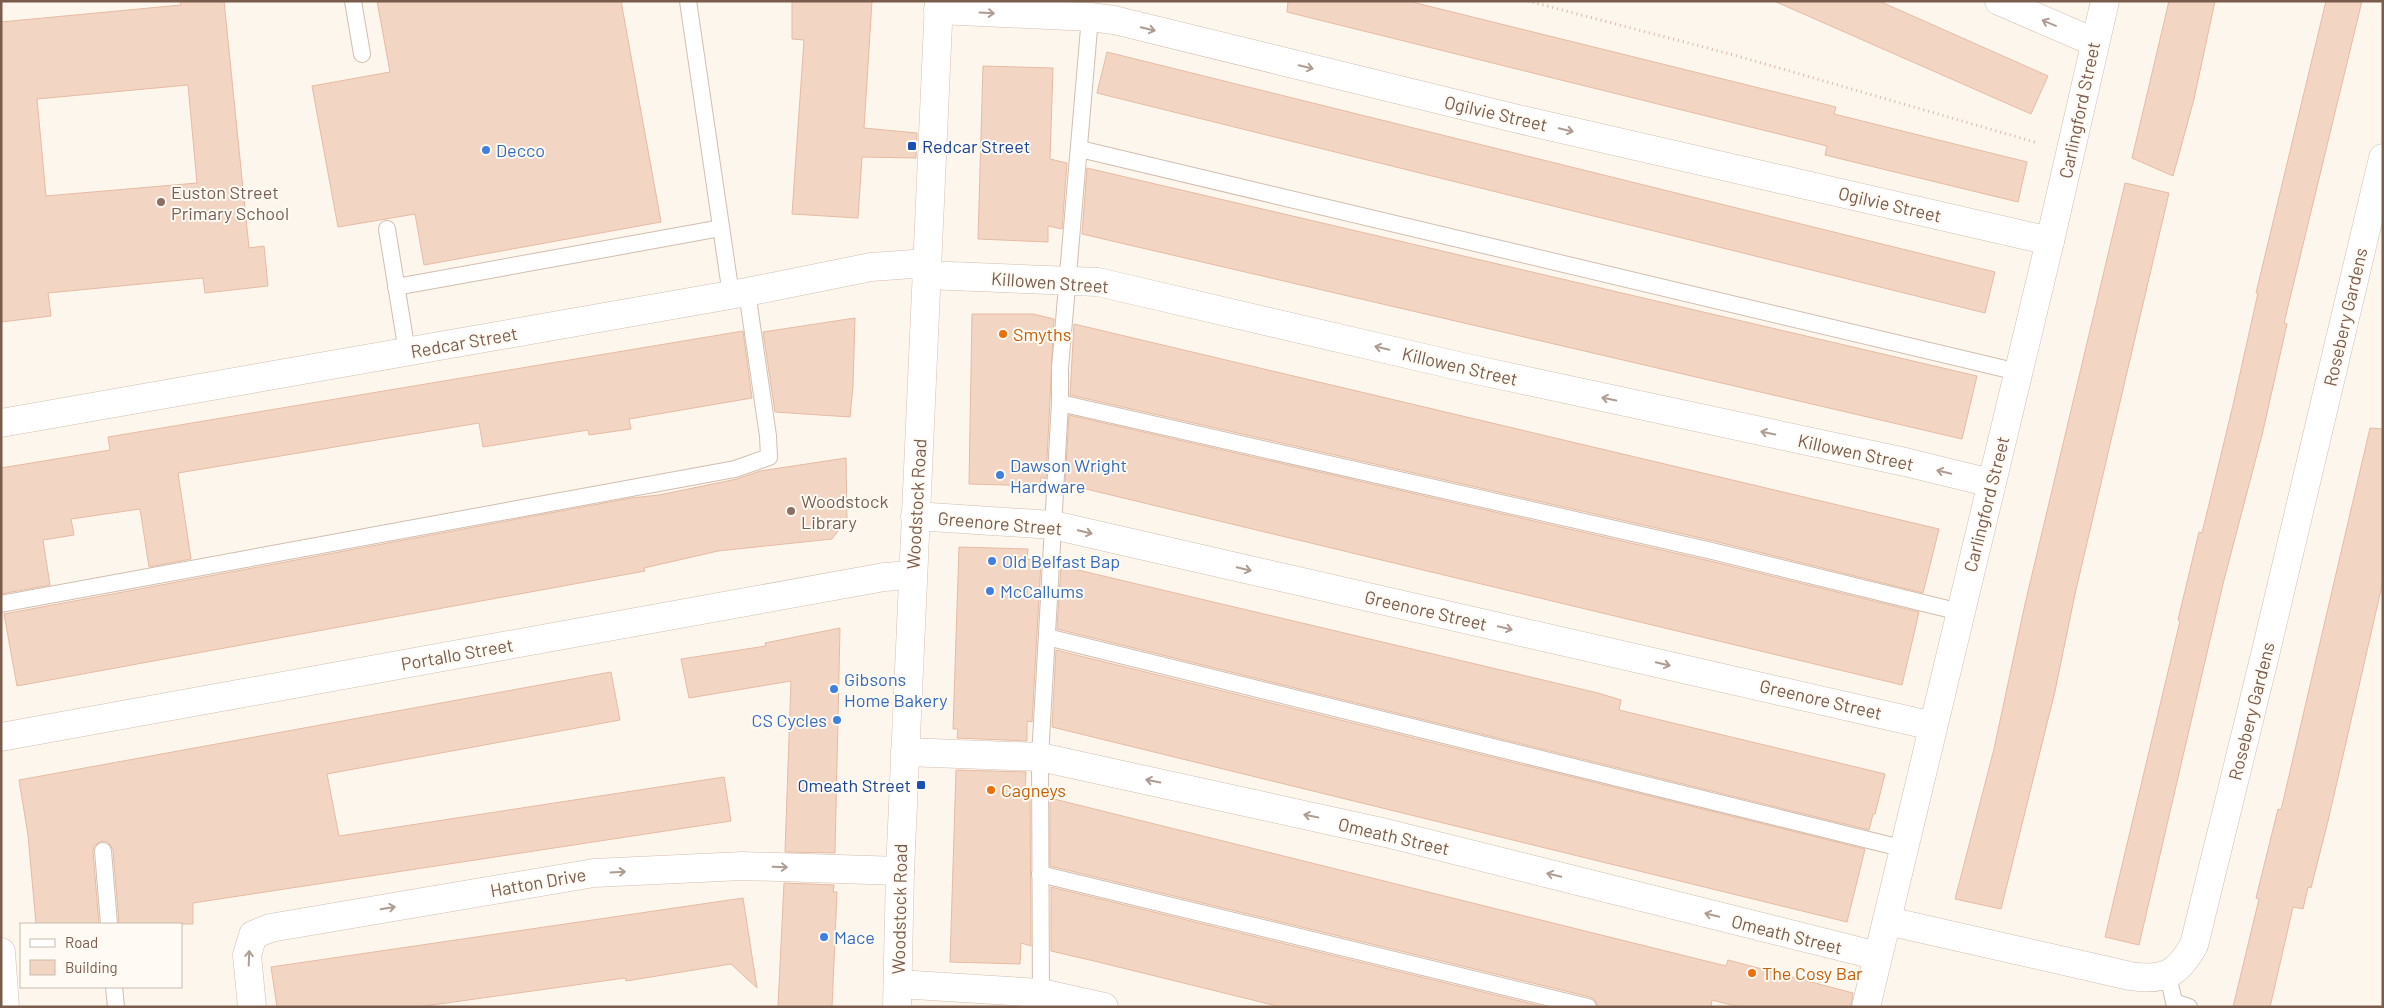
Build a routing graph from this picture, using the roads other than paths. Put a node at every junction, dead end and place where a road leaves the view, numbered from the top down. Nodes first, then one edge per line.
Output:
1 (353, 1) edge
2 (688, 1) edge
3 (1999, 1) edge
4 (2105, 1) edge
5 (938, 6) edge
6 (1090, 17) junction
7 (2094, 42) junction
8 (362, 54) dead end
9 (1080, 150) junction
10 (2383, 158) edge
11 (721, 228) junction
12 (386, 229) dead end
13 (2050, 241) junction
14 (927, 269) junction
15 (1066, 280) junction
16 (396, 287) junction
17 (739, 294) junction
18 (407, 352) junction
19 (2018, 372) junction
20 (1060, 404) junction
21 (1, 423) edge
22 (1991, 484) junction
23 (915, 516) junction
24 (1053, 525) junction
25 (913, 575) junction
26 (1, 604) edge
27 (1960, 612) junction
28 (1047, 637) junction
29 (1933, 726) junction
30 (1, 736) edge
31 (905, 752) junction
32 (1040, 757) junction
33 (1904, 849) junction
34 (103, 851) dead end
35 (900, 871) junction
36 (1040, 874) junction
37 (1888, 921) junction
38 (109, 923) edge
39 (1, 952) edge
40 (1878, 956) junction
41 (2168, 975) junction
42 (114, 988) edge
43 (897, 995) edge
44 (1041, 1000) edge
45 (5, 1007) edge
46 (116, 1007) edge
47 (252, 1007) edge
48 (1104, 1007) edge
49 (1588, 1007) edge
50 (1866, 1007) edge
51 (2189, 1007) edge

1 - 8 lane
2 - 11 lane
7 -> 3 street
4 - 7 street, Carlingford Street
5 -> 6 street, Ogilvie Street
5 - 14 street, Woodstock Road
6 - 9 lane
6 -> 13 street, Ogilvie Street
7 - 13 street, Carlingford Street
9 - 15 lane
9 - 19 lane
10 - 41 street, Rosebery Gardens
11 - 16 lane
11 - 17 lane
12 - 16 lane
13 - 19 street, Carlingford Street
14 - 15 street, Killowen Street
14 - 17 street, Redcar Street
14 - 23 street, Woodstock Road
15 - 20 lane
22 -> 15 street, Killowen Street
16 - 18 lane
17 - 18 street, Redcar Street
17 - 26 lane
18 - 21 street, Redcar Street
19 - 22 street, Carlingford Street
20 - 24 lane
20 - 27 lane
22 - 27 street, Carlingford Street
23 - 24 street, Greenore Street
23 - 25 street, Woodstock Road
24 - 28 lane
24 -> 29 street, Greenore Street
25 - 30 street, Portallo Street
25 - 31 street, Woodstock Road
27 - 29 street, Carlingford Street
28 - 32 lane
28 - 33 lane
29 - 33 street, Carlingford Street
31 - 32 street, Omeath Street
31 - 35 street, Woodstock Road
32 - 36 lane
40 -> 32 street, Omeath Street
33 - 37 street, Carlingford Street
34 - 38 lane
35 - 43 street, Woodstock Road
47 -> 35 street, Hatton Drive
36 - 44 lane
36 - 49 lane
37 - 40 street, Carlingford Street
37 - 41 street
39 - 45 street
40 - 50 street, Carlingford Street
41 - 51 lane
42 - 46 lane
43 - 44 street
44 - 48 street

